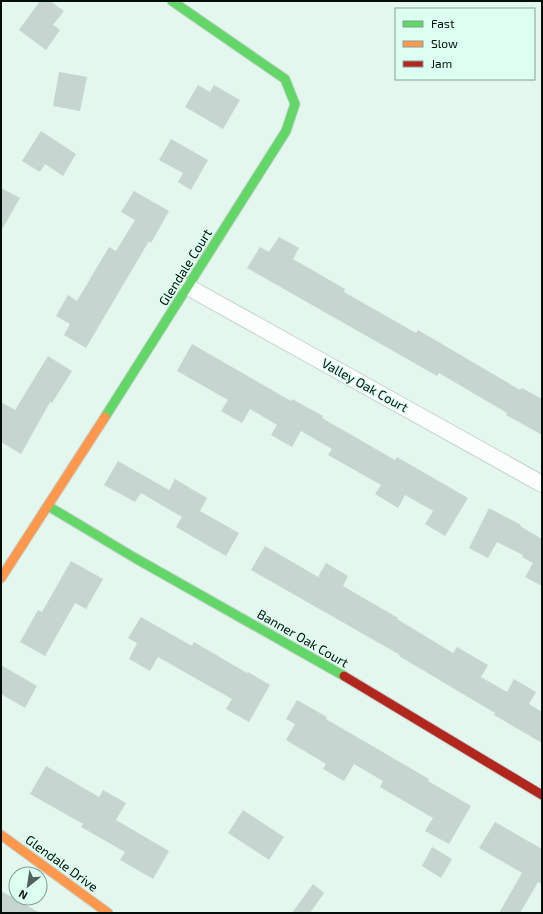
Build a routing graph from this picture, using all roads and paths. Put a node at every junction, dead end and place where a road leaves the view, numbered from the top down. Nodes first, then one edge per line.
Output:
1 (172, 1) edge
2 (188, 287) junction
3 (542, 484) edge
4 (48, 506) junction
5 (1, 578) edge
6 (542, 795) edge
7 (1, 835) edge
8 (108, 913) edge

1 - 2 street, Glendale Court
2 - 3 street, Valley Oak Court
2 - 4 street, Glendale Court
4 - 5 street, Glendale Court
4 - 6 street, Banner Oak Court
7 - 8 street, Glendale Drive

